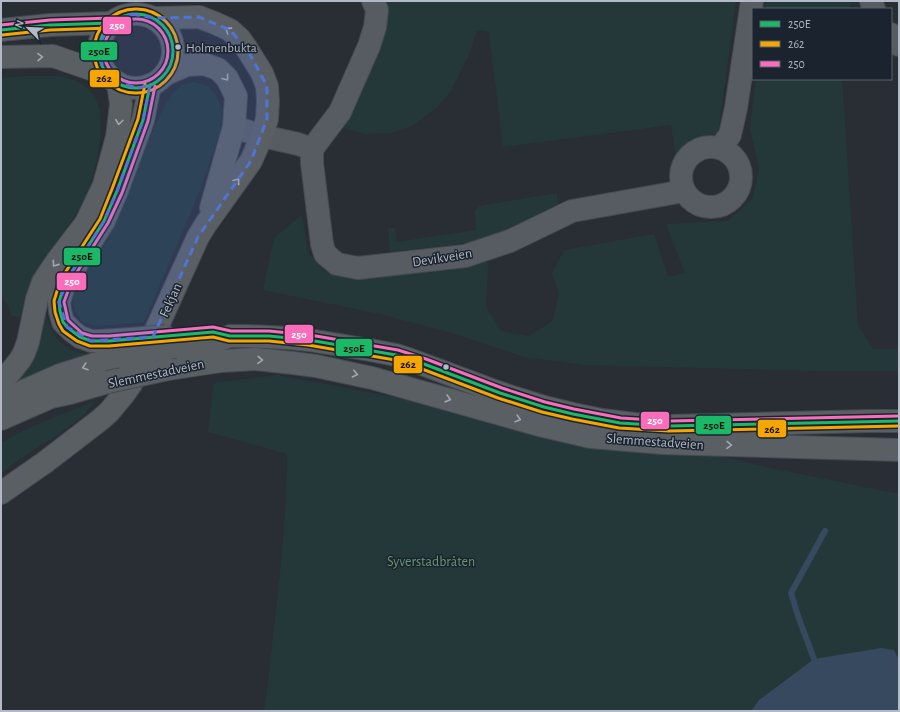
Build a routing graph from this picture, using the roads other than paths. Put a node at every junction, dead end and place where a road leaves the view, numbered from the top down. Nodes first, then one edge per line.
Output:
1 (373, 1) edge
2 (752, 1) edge
3 (155, 18) junction
4 (111, 23) junction
5 (1, 30) edge
6 (892, 35) edge
7 (899, 45) edge
8 (1, 57) edge
9 (113, 79) junction
10 (158, 79) junction
11 (234, 127) junction
12 (262, 136) junction
13 (720, 148) junction
14 (312, 149) junction
15 (684, 190) junction
16 (206, 224) junction
17 (127, 348) junction
18 (1, 382) edge
19 (70, 393) junction
20 (1, 401) edge
21 (1, 419) edge
22 (899, 421) edge
23 (1, 431) edge
24 (899, 450) edge
25 (30, 473) junction
26 (1, 493) edge
27 (1, 510) edge

1 - 14 street
2 - 13 street
3 - 4 main road
3 - 10 main road
12 -> 3 main road, Fekjan
4 - 5 main road
4 - 9 main road
6 - 7 street
8 -> 9 main road
9 - 10 main road
9 -> 18 main road
10 -> 11 main road, Fekjan
10 - 17 main road
11 - 12 street
11 - 16 main road, Fekjan
12 - 14 street
16 -> 12 main road, Fekjan
13 - 15 street
13 - 15 street
14 - 15 street, Devikveien
16 - 25 main road, Fekjan
17 -> 20 main road, Slemmestadveien
17 - 22 main road, Slemmestadveien, bridge
19 - 21 main road, Slemmestadveien
19 - 23 main road
19 -> 24 main road, Slemmestadveien, bridge
25 - 26 main road, Fekjan
25 - 27 main road, Fekjan

